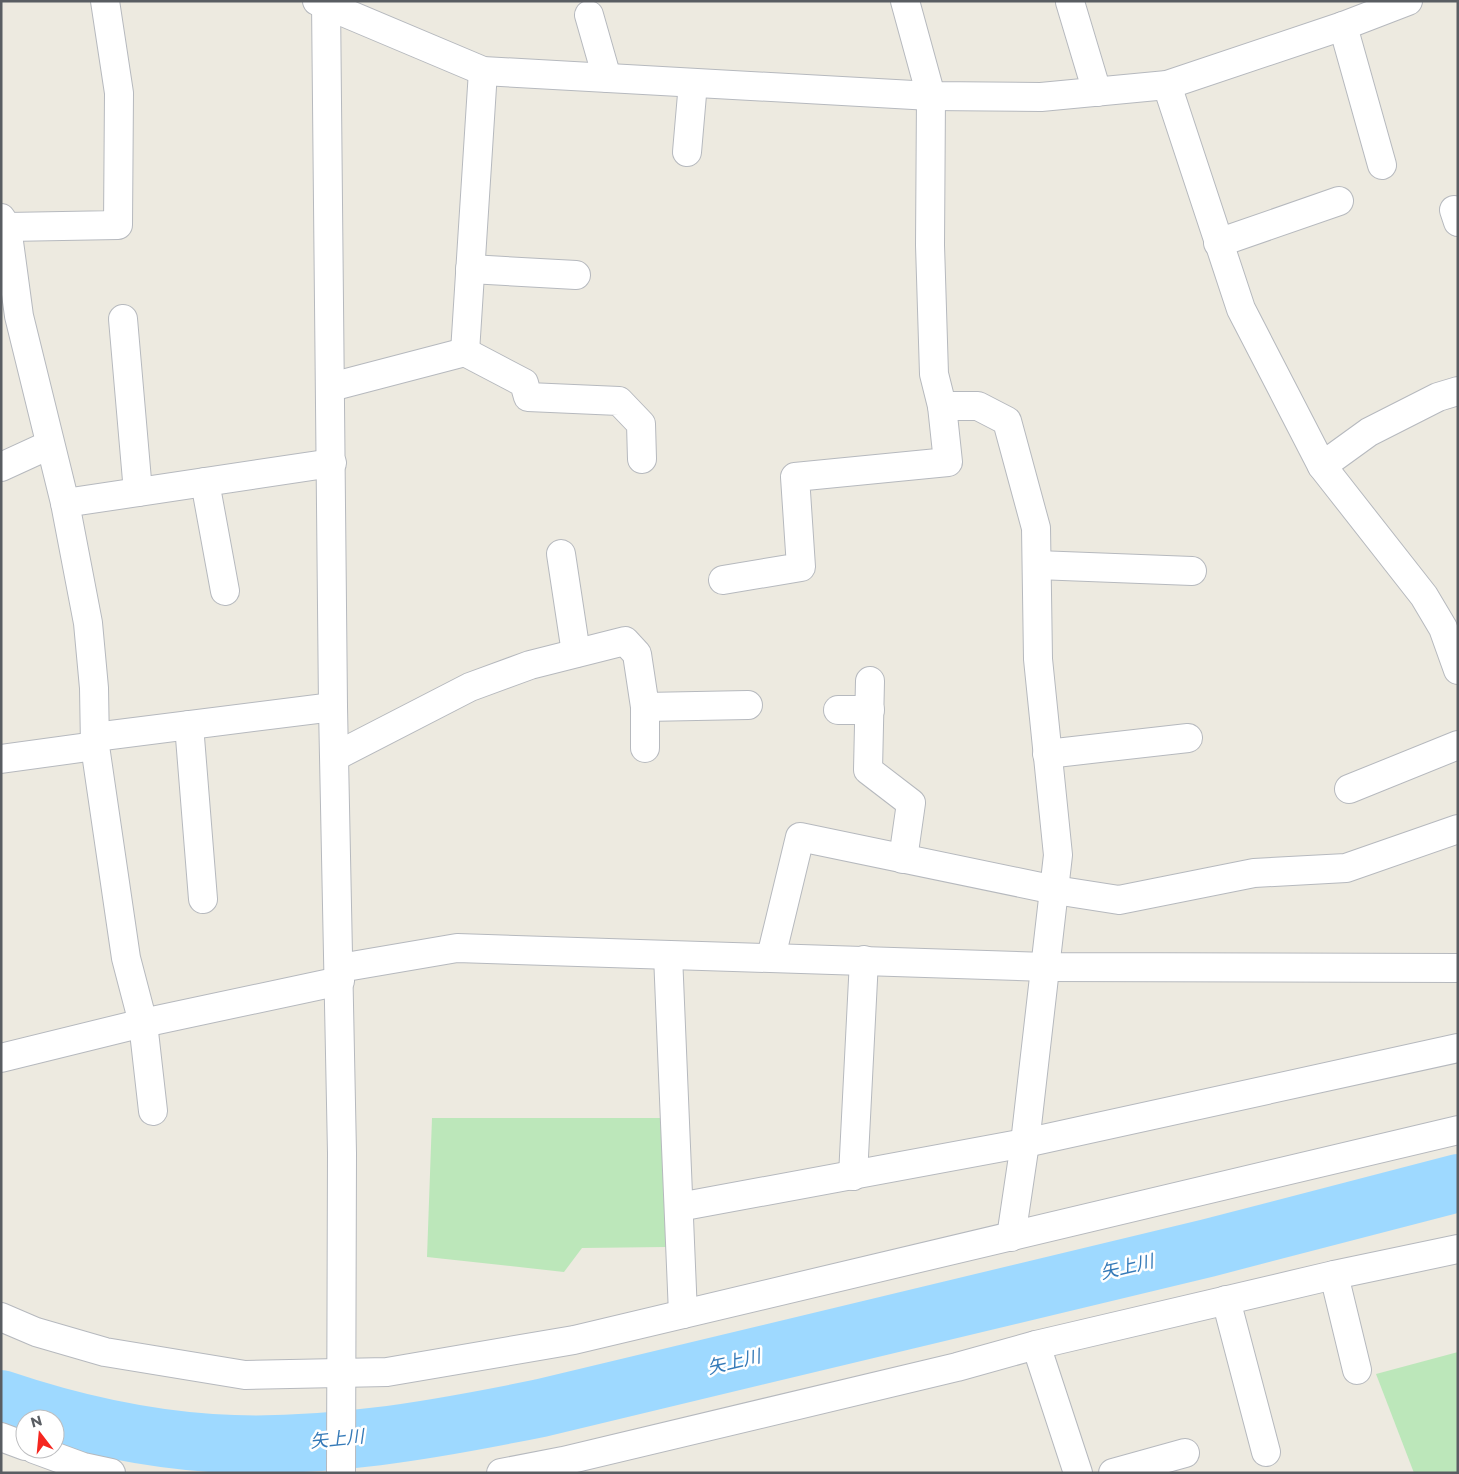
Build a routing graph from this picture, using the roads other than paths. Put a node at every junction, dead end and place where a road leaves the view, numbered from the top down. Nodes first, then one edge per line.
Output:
1 (105, 1) edge
2 (905, 1) edge
3 (1408, 1) edge
4 (1070, 2) edge
5 (324, 3) edge
6 (590, 15) dead end
7 (1344, 26) junction
8 (483, 71) junction
9 (607, 78) junction
10 (693, 83) junction
11 (1167, 85) junction
12 (1097, 92) junction
13 (930, 96) junction
14 (687, 152) dead end
15 (1382, 165) dead end
16 (1340, 201) dead end
17 (4, 222) edge
18 (1218, 244) junction
19 (470, 269) junction
20 (576, 275) dead end
21 (123, 319) dead end
22 (465, 352) junction
23 (331, 387) junction
24 (1458, 391) edge
25 (942, 406) junction
26 (49, 446) junction
27 (642, 459) dead end
28 (332, 463) junction
29 (1322, 466) junction
30 (1, 468) edge
31 (206, 482) junction
32 (138, 492) junction
33 (65, 503) junction
34 (561, 554) dead end
35 (1037, 565) junction
36 (1192, 570) dead end
37 (723, 580) dead end
38 (225, 591) dead end
39 (576, 654) junction
40 (1458, 670) edge
41 (870, 681) dead end
42 (748, 705) dead end
43 (334, 707) junction
44 (645, 707) junction
45 (838, 710) dead end
46 (870, 710) junction
47 (189, 725) junction
48 (1188, 738) dead end
49 (95, 741) junction
50 (1458, 745) edge
51 (645, 748) dead end
52 (1047, 754) junction
53 (336, 756) junction
54 (1, 759) edge
55 (1349, 789) dead end
56 (1458, 829) edge
57 (903, 859) junction
58 (1055, 890) junction
59 (203, 899) dead end
60 (668, 956) junction
61 (771, 957) junction
62 (864, 960) junction
63 (1046, 967) junction
64 (1458, 968) edge
65 (340, 974) junction
66 (143, 1023) junction
67 (1458, 1048) edge
68 (1, 1058) edge
69 (153, 1111) dead end
70 (1458, 1130) edge
71 (1024, 1143) junction
72 (853, 1176) junction
73 (679, 1207) junction
74 (1011, 1237) junction
75 (1458, 1249) edge
76 (1334, 1275) junction
77 (1226, 1300) junction
78 (683, 1314) junction
79 (1, 1317) edge
80 (1036, 1345) junction
81 (1358, 1370) dead end
82 (340, 1372) junction
83 (1, 1437) edge
84 (15, 1442) edge
85 (1266, 1452) dead end
86 (1185, 1453) dead end
87 (61, 1459) edge
88 (111, 1473) edge
89 (341, 1473) edge
90 (500, 1473) edge
91 (1078, 1473) edge
92 (1113, 1473) edge

1 - 17 street
2 - 13 street
3 - 7 street
4 - 12 street
5 - 8 street
5 - 23 street
6 - 9 street
7 - 11 street
7 - 15 street
8 - 9 street
8 - 19 street
9 - 10 street
10 - 13 street
10 - 14 street
11 - 12 street
11 - 18 street
12 - 13 street
13 - 25 street
16 - 18 street
17 - 26 street
18 - 29 street
19 - 20 street
19 - 22 street
21 - 32 street
22 - 23 street
22 - 27 street
23 - 28 street
24 - 29 street
25 - 35 street
25 - 37 street
26 - 30 street
26 - 33 street
28 - 31 street
28 - 43 street
29 - 40 street
31 - 32 street
31 - 38 street
32 - 33 street
33 - 49 street
34 - 39 street
35 - 36 street
35 - 52 street
39 - 44 street
39 - 53 street
41 - 46 street
42 - 44 street
43 - 47 street
43 - 53 street
44 - 51 street
45 - 46 street
46 - 57 street
47 - 49 street
47 - 59 street
48 - 52 street
49 - 54 street
49 - 66 street
50 - 55 street
52 - 58 street
53 - 65 street
56 - 58 street
57 - 58 street
57 - 61 street
58 - 63 street
60 - 61 street
60 - 65 street
60 - 73 street
61 - 62 street
62 - 63 street
62 - 72 street
63 - 64 street
63 - 71 street
65 - 66 street
65 - 82 street
66 - 68 street
66 - 69 street
67 - 71 street
70 - 74 street
71 - 72 street
71 - 74 street
72 - 73 street
73 - 78 street
74 - 78 street
75 - 76 street
76 - 77 street
76 - 81 street
77 - 80 street
77 - 85 street
78 - 82 street
79 - 82 street
80 - 90 street
80 - 91 street
82 - 89 street
83 - 84 street
86 - 92 street
87 - 88 street

